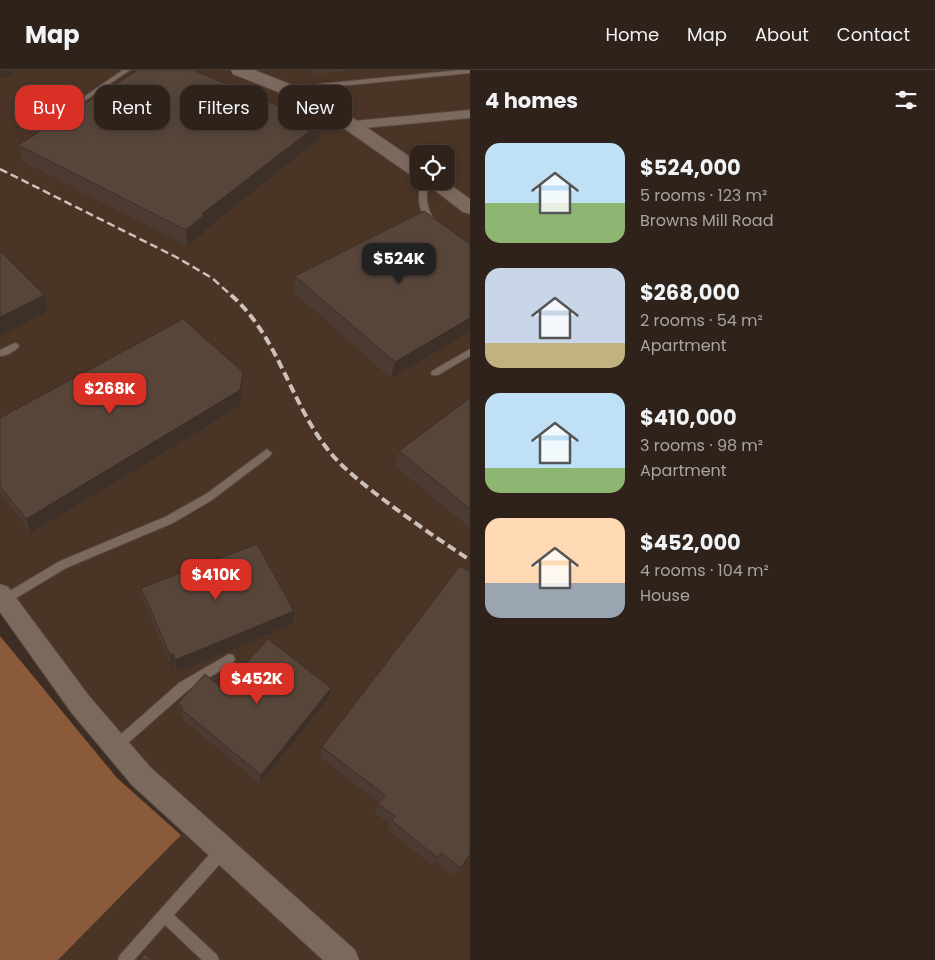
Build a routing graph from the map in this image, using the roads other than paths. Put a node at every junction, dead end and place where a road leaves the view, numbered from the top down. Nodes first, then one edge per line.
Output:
1 (127, 70) edge
2 (239, 70) edge
3 (470, 71) edge
4 (329, 85) edge
5 (278, 86) edge
6 (84, 99) edge
7 (470, 114) edge
8 (354, 125) joint
9 (410, 165) edge
10 (423, 190) edge
11 (445, 190) edge
12 (470, 208) edge
13 (439, 226) edge
14 (15, 346) dead end
15 (470, 352) edge
16 (2, 353) dead end
17 (435, 373) dead end
18 (268, 453) dead end
19 (2, 597) edge
20 (229, 659) dead end
21 (116, 746) junction
22 (223, 851) junction
23 (165, 916) junction
24 (125, 960) edge
25 (212, 960) edge
26 (345, 960) edge

1 - 6 lane
2 - 5 street
3 - 4 lane
7 - 8 street
8 - 9 street
10 - 13 lane
11 - 12 street
14 - 16 lane
15 - 17 lane
18 - 19 lane
19 - 21 street
20 - 21 lane
21 - 22 street
22 - 23 lane
22 - 26 street
23 - 24 lane
23 - 25 lane

